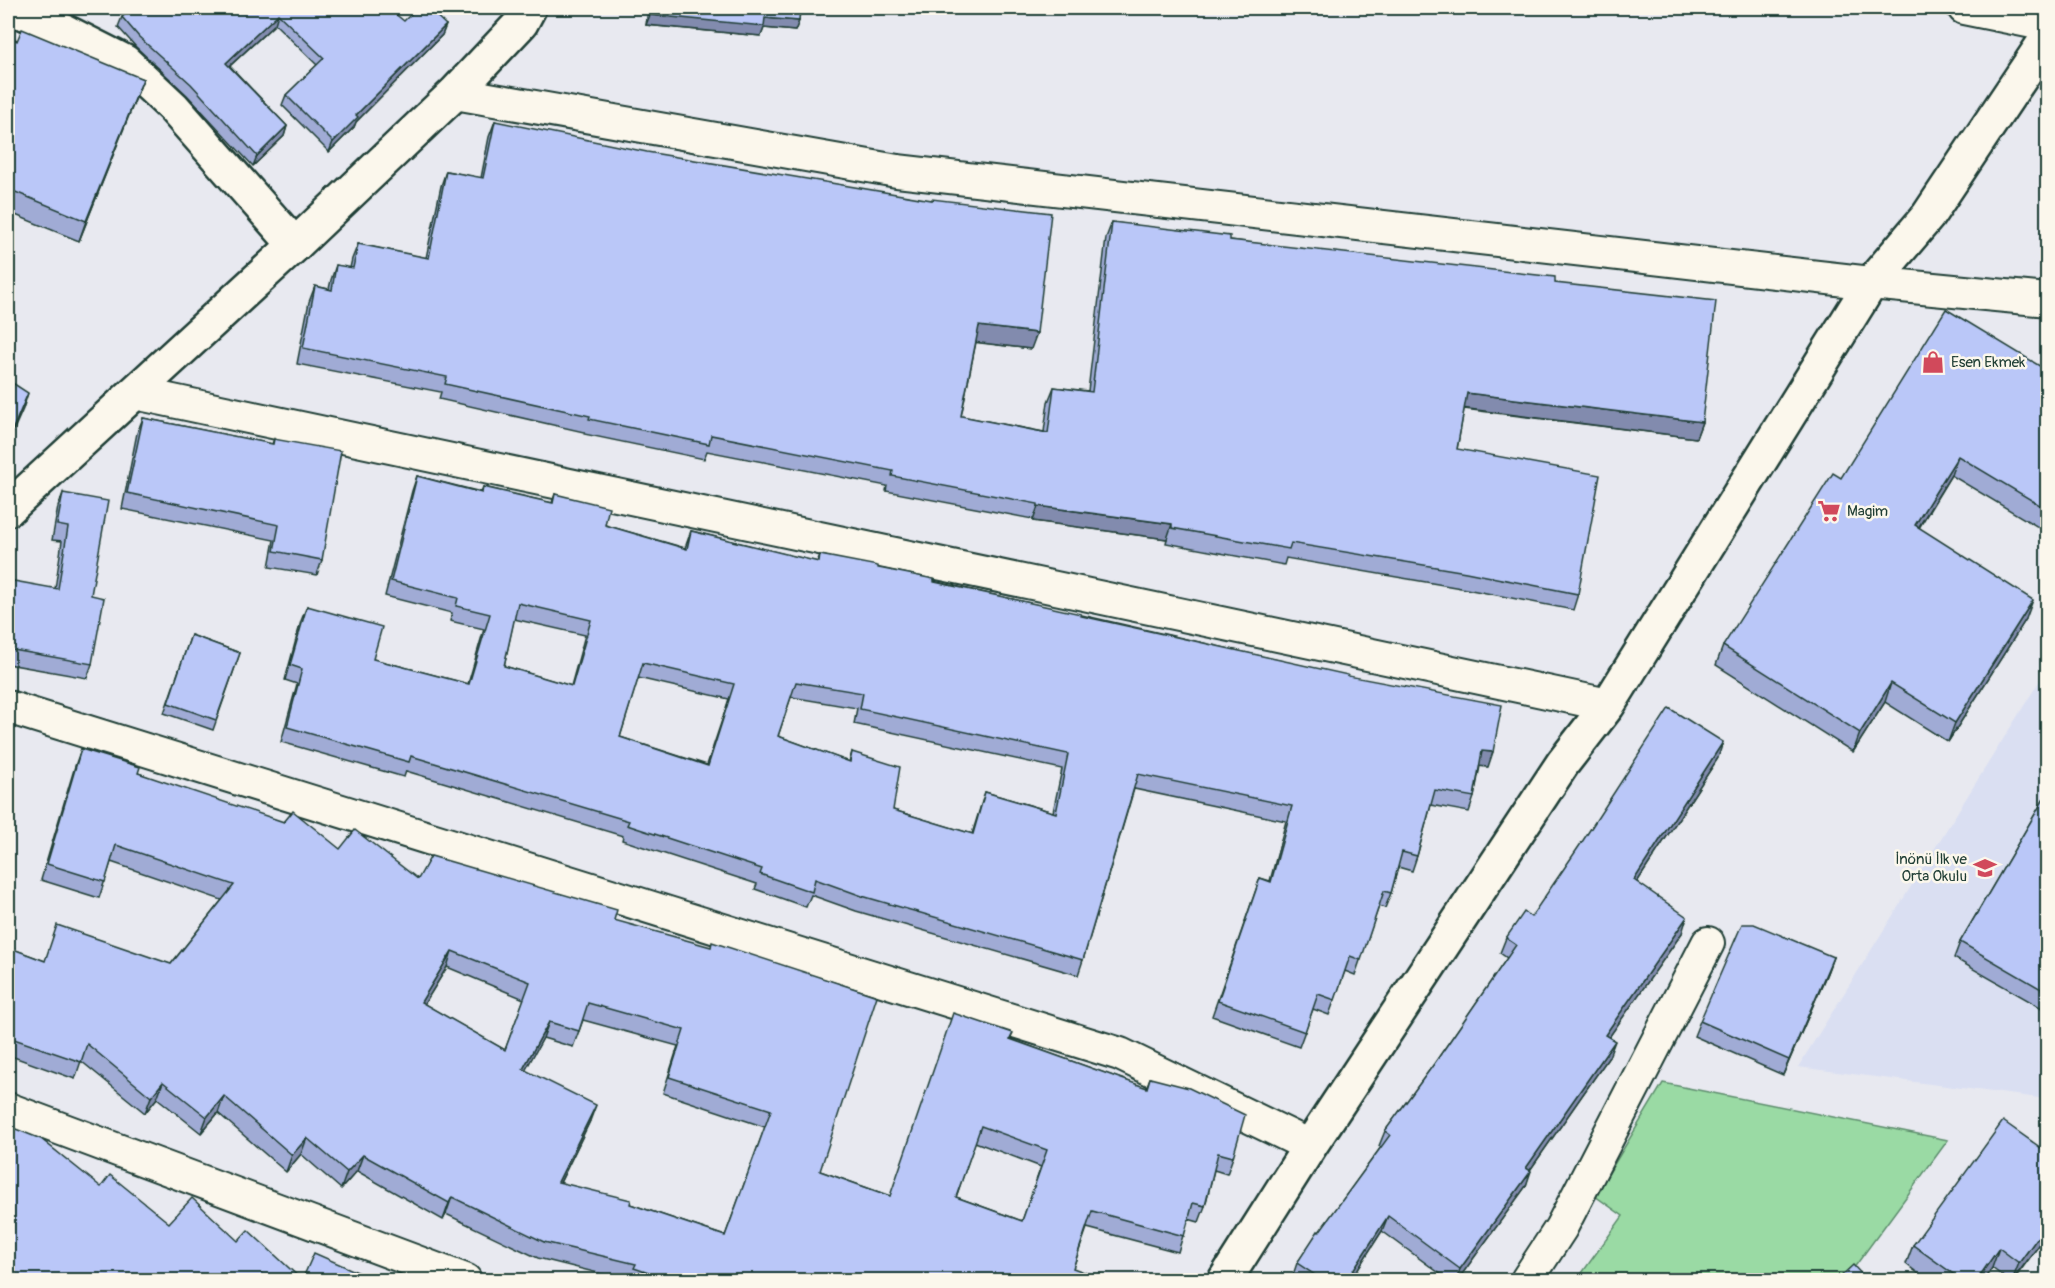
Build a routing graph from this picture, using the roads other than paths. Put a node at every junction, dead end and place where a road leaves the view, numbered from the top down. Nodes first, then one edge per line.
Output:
1 (529, 8) edge
2 (1964, 8) edge
3 (26, 10) edge
4 (2048, 26) edge
5 (2048, 37) edge
6 (455, 93) junction
7 (295, 245) junction
8 (1871, 283) junction
9 (2048, 300) edge
10 (135, 393) junction
11 (8, 509) edge
12 (1608, 705) junction
13 (8, 707) edge
14 (1708, 943) dead end
15 (8, 1109) edge
16 (1310, 1146) junction
17 (465, 1281) edge
18 (1225, 1281) edge
19 (1527, 1281) edge

1 - 6 street
2 - 4 street
3 - 7 street
5 - 8 street
6 - 7 street
6 - 8 street
7 - 10 street
8 - 9 street
8 - 12 street
10 - 11 street
10 - 12 street
12 - 16 street
13 - 16 street
14 - 19 street
15 - 17 street
16 - 18 street

